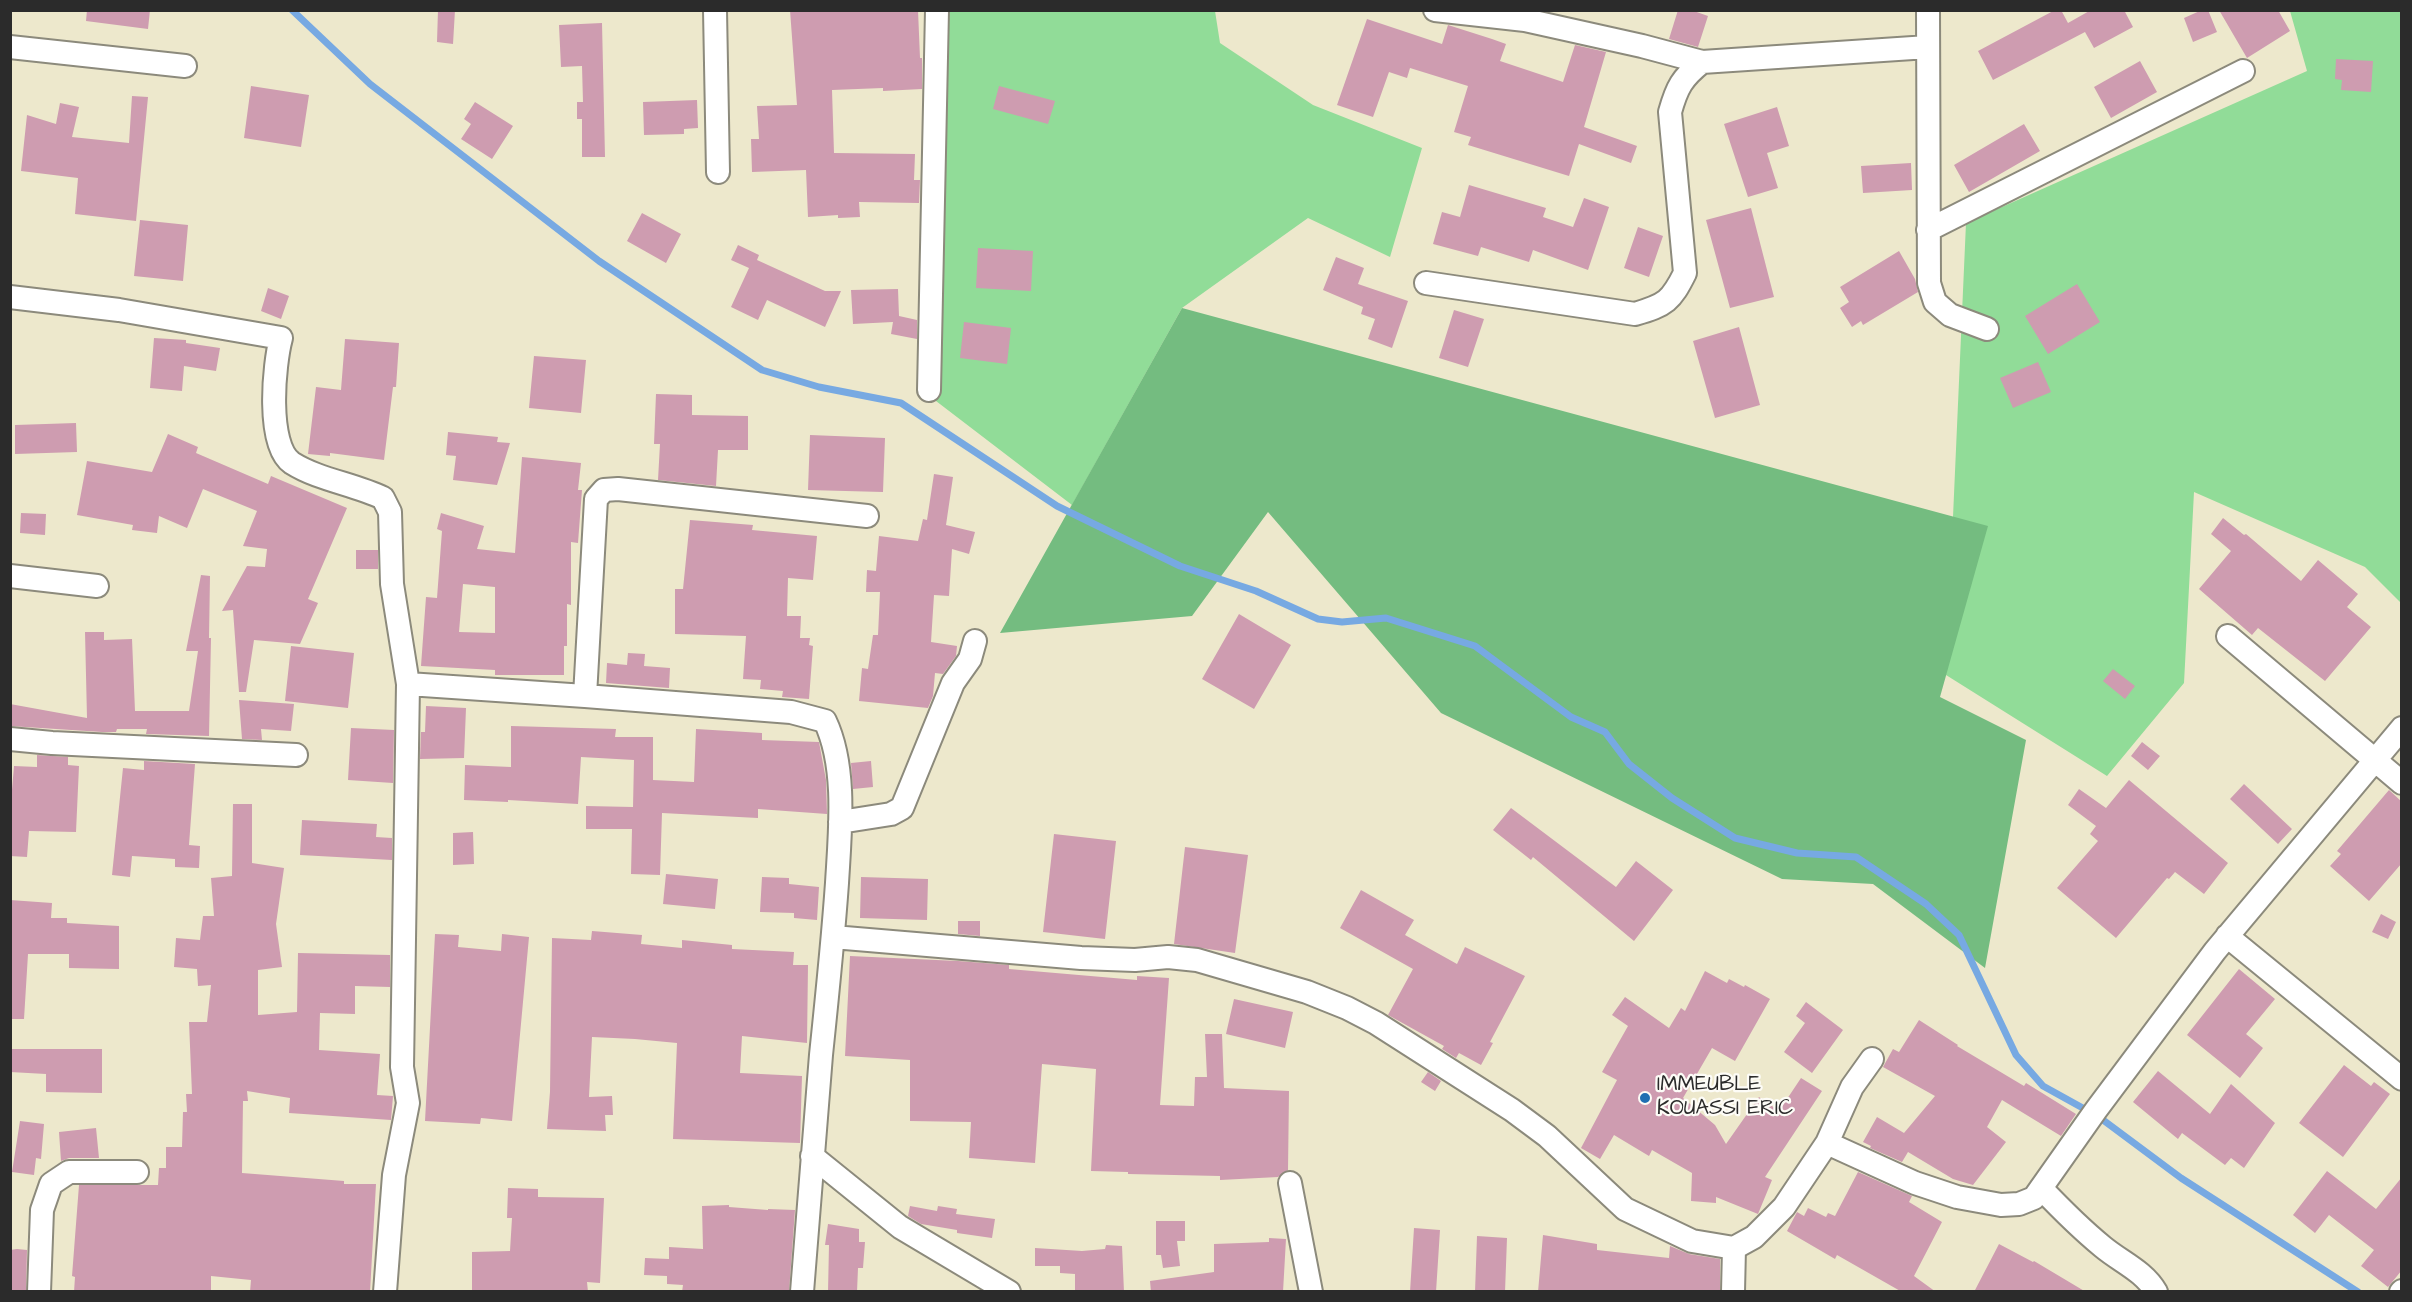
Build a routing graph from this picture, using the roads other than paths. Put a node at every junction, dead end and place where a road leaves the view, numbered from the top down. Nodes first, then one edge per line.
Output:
1 (715, 10) edge
2 (937, 10) edge
3 (1435, 10) edge
4 (1928, 10) edge
5 (10, 47) edge
6 (1928, 47) junction
7 (1702, 62) junction
8 (185, 66) dead end
9 (2243, 71) dead end
10 (718, 172) dead end
11 (1928, 230) junction
12 (1426, 282) dead end
13 (10, 297) edge
14 (1987, 328) dead end
15 (929, 390) dead end
16 (867, 516) dead end
17 (10, 576) edge
18 (97, 586) dead end
19 (2228, 636) dead end
20 (975, 640) dead end
21 (408, 684) junction
22 (585, 696) junction
23 (2402, 728) edge
24 (10, 739) edge
25 (296, 755) dead end
26 (2374, 760) junction
27 (2402, 783) edge
28 (840, 822) junction
29 (2227, 936) junction
30 (833, 937) junction
31 (1872, 1059) dead end
32 (2402, 1078) edge
33 (1827, 1143) junction
34 (812, 1156) junction
35 (137, 1172) dead end
36 (1290, 1184) dead end
37 (2042, 1188) junction
38 (1734, 1248) junction
39 (39, 1292) edge
40 (385, 1292) edge
41 (802, 1292) edge
42 (1010, 1292) edge
43 (1311, 1292) edge
44 (1733, 1292) edge
45 (2156, 1292) edge

1 - 10 street
2 - 15 street
3 - 7 street
4 - 6 street
5 - 8 street
6 - 7 street
6 - 11 street
7 - 12 street
9 - 11 street
11 - 14 street
13 - 21 street
16 - 22 street
17 - 18 street
19 - 26 street
20 - 28 street
21 - 22 street
21 - 40 street
22 - 28 street
23 - 26 street
24 - 25 street
26 - 27 street
26 - 29 street
28 - 30 street
29 - 32 street
29 - 37 street
30 - 34 street
30 - 38 street
31 - 33 street
33 - 37 street
33 - 38 street
34 - 41 street
34 - 42 street
35 - 39 street
36 - 43 street
37 - 45 street
38 - 44 street

